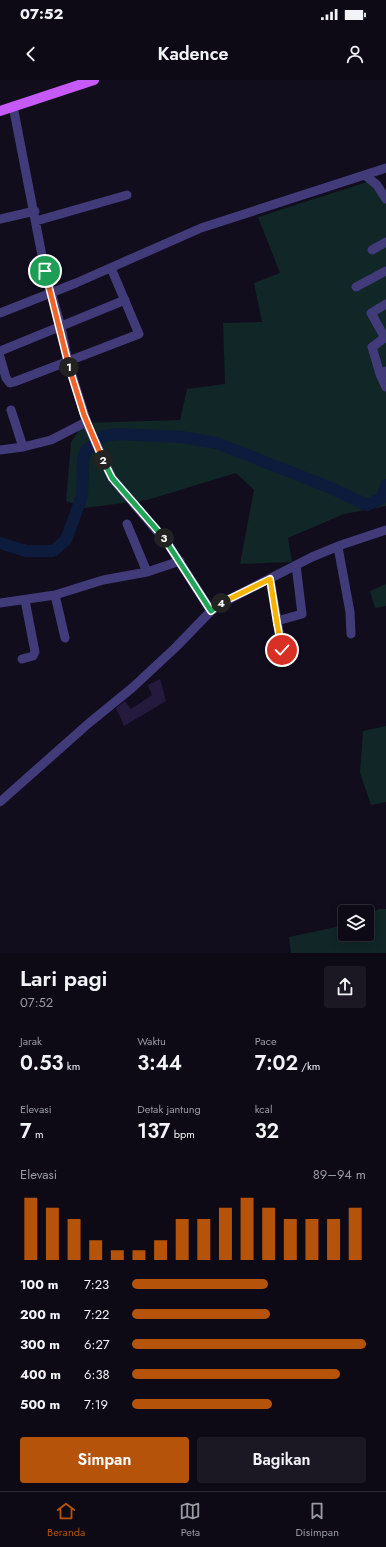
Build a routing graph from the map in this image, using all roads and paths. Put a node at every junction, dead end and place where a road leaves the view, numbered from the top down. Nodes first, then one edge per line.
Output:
1 (94, 80) edge
2 (13, 106) junction
3 (0, 111) edge
4 (386, 168) edge
5 (364, 175) junction
6 (127, 195) dead end
7 (386, 199) edge
8 (35, 211) junction
9 (0, 219) edge
10 (36, 220) junction
11 (386, 242) edge
12 (372, 250) dead end
13 (111, 268) junction
14 (386, 271) edge
15 (356, 287) dead end
16 (50, 293) junction
17 (125, 300) junction
18 (386, 304) edge
19 (0, 313) edge
20 (61, 327) junction
21 (385, 337) edge
22 (0, 351) edge
23 (0, 357) edge
24 (68, 362) junction
25 (383, 372) edge
26 (386, 388) edge
27 (11, 410) dead end
28 (87, 424) junction
29 (23, 447) junction
30 (0, 450) edge
31 (127, 524) dead end
32 (386, 530) edge
33 (338, 547) junction
34 (180, 561) junction
35 (296, 565) junction
36 (147, 572) junction
37 (270, 579) junction
38 (55, 595) junction
39 (26, 600) junction
40 (0, 604) edge
41 (211, 611) junction
42 (277, 621) junction
43 (351, 634) dead end
44 (65, 638) dead end
45 (282, 650) dead end
46 (22, 659) dead end
47 (0, 802) edge

1 - 2 main road
2 - 3 main road
2 - 8 street
4 - 5 street
5 - 7 street
5 - 13 street
6 - 10 street
8 - 9 street
8 - 10 street
10 - 16 street
11 - 12 street
13 - 16 street
13 - 17 street
14 - 15 street
16 - 19 street
16 - 20 street
17 - 20 street
17 - 24 street
18 - 21 street
20 - 22 street
20 - 24 street
21 - 25 street
23 - 24 street
24 - 28 street
25 - 26 street
27 - 29 street
28 - 29 street
28 - 34 street
29 - 30 street
31 - 36 street
32 - 33 street
33 - 35 street
33 - 43 street
34 - 36 street
34 - 41 street
35 - 37 street
35 - 42 street
36 - 38 street
37 - 41 street
37 - 42 street
38 - 39 street
38 - 44 street
39 - 40 street
39 - 46 street
41 - 47 street
42 - 45 street

